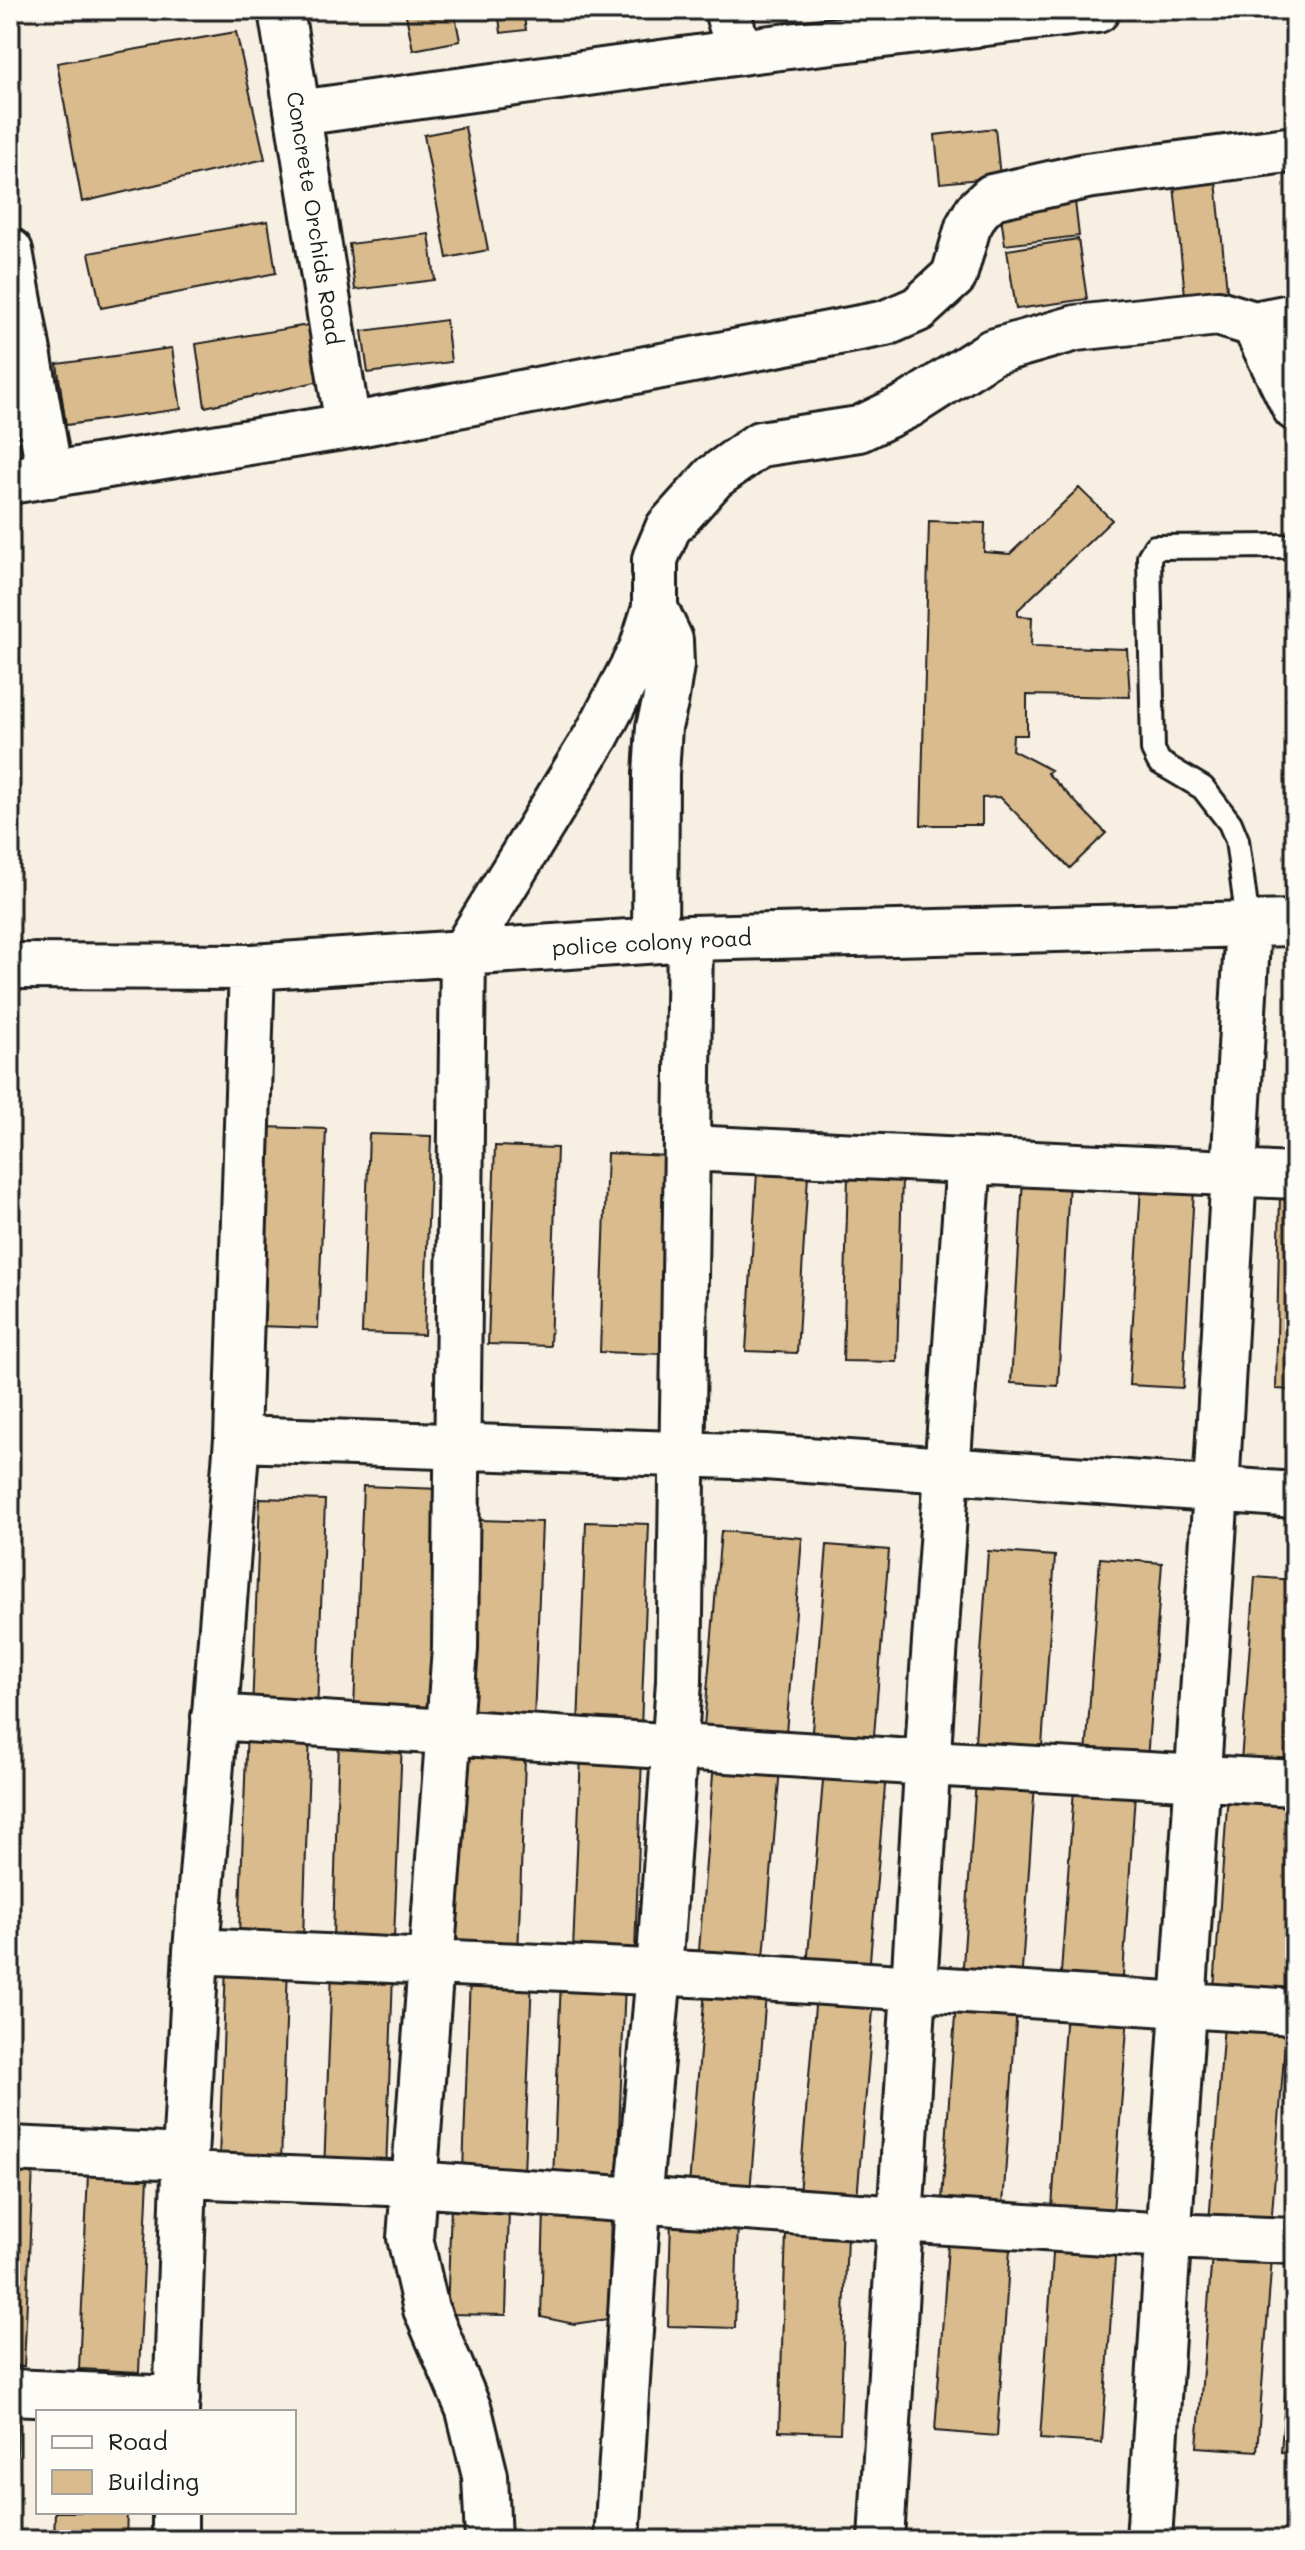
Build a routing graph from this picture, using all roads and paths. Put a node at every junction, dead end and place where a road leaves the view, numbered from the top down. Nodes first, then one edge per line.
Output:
1 (281, 10) edge
2 (727, 10) edge
3 (1097, 10) edge
4 (739, 52) junction
5 (298, 113) junction
6 (1295, 149) edge
7 (10, 251) edge
8 (1274, 320) edge
9 (1295, 408) edge
10 (348, 426) junction
11 (30, 478) edge
12 (1295, 546) edge
13 (655, 608) junction
14 (1248, 923) junction
15 (1295, 923) edge
16 (673, 939) junction
17 (463, 953) junction
18 (10, 966) edge
19 (252, 967) junction
20 (687, 1148) junction
21 (969, 1161) junction
22 (1234, 1173) junction
23 (1295, 1176) edge
24 (237, 1439) junction
25 (457, 1446) junction
26 (683, 1454) junction
27 (947, 1472) junction
28 (1216, 1490) junction
29 (1295, 1495) edge
30 (214, 1717) junction
31 (448, 1732) junction
32 (675, 1746) junction
33 (928, 1763) junction
34 (1198, 1778) junction
35 (1295, 1783) edge
36 (196, 1951) junction
37 (431, 1963) junction
38 (659, 1973) junction
39 (914, 1989) junction
40 (1183, 2005) junction
41 (1295, 2012) edge
42 (10, 2149) edge
43 (185, 2166) junction
44 (414, 2184) junction
45 (638, 2202) junction
46 (900, 2219) junction
47 (1168, 2236) junction
48 (1295, 2241) edge
49 (10, 2392) edge
50 (176, 2405) edge
51 (175, 2514) edge
52 (175, 2540) edge
53 (488, 2540) edge
54 (617, 2540) edge
55 (881, 2540) edge
56 (1149, 2540) edge

1 - 5 street, Concrete Orchids Road
2 - 4 street
3 - 4 street
4 - 5 street
5 - 10 street, Concrete Orchids Road
6 - 10 street
7 - 11 street
8 - 9 street
8 - 13 street
10 - 11 street
12 - 14 lane
13 - 16 street
13 - 17 street
14 - 15 street, police colony road
14 - 16 street, police colony road
14 - 22 street
16 - 17 street, police colony road
16 - 20 street
17 - 19 street, police colony road
17 - 25 street
18 - 19 street, police colony road
19 - 24 street
20 - 21 street
20 - 26 street
21 - 22 street
21 - 27 street
22 - 23 street
22 - 28 street
24 - 25 street
24 - 30 street
25 - 26 street
25 - 31 street
26 - 27 street
26 - 32 street
27 - 28 street
27 - 33 street
28 - 29 street
28 - 34 street
30 - 31 street
30 - 36 street
31 - 32 street
31 - 37 street
32 - 33 street
32 - 38 street
33 - 34 street
33 - 39 street
34 - 35 street
34 - 40 street
36 - 37 street
36 - 43 street
37 - 38 street
37 - 44 street
38 - 39 street
38 - 45 street
39 - 40 street
39 - 46 street
40 - 41 street
40 - 47 street
42 - 43 street
43 - 44 street
43 - 50 street
44 - 45 street
44 - 53 street
45 - 46 street
45 - 54 street
46 - 47 street
46 - 55 street
47 - 48 street
47 - 56 street
49 - 50 street
51 - 52 street

